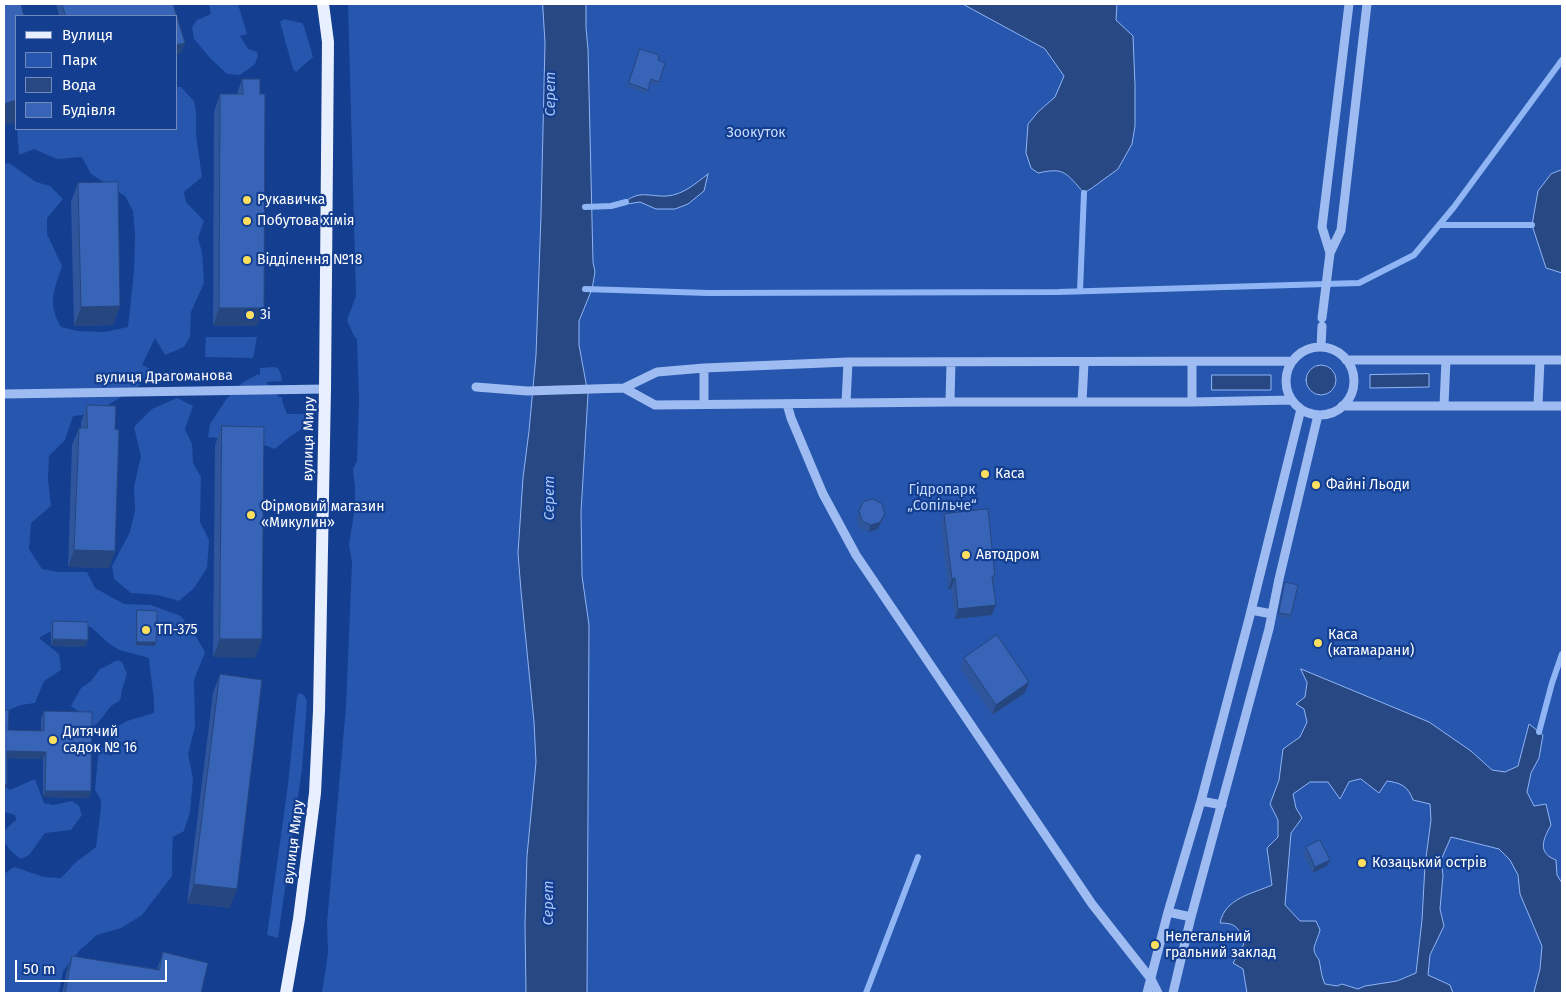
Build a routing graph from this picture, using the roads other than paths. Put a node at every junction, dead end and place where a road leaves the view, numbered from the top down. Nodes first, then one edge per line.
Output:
1 (323, 4) edge
2 (1348, 4) edge
3 (1366, 4) edge
4 (1345, 36) junction
5 (1363, 38) junction
6 (1330, 253) junction
7 (1321, 347) junction
8 (1346, 360) junction
9 (1446, 360) junction
10 (1540, 360) junction
11 (1562, 360) edge
12 (1292, 361) junction
13 (848, 362) junction
14 (951, 362) junction
15 (1192, 362) junction
16 (1084, 363) junction
17 (704, 368) junction
18 (476, 388) dead end
19 (624, 388) junction
20 (325, 389) junction
21 (4, 394) edge
22 (1292, 400) junction
23 (950, 402) junction
24 (1082, 402) junction
25 (1192, 402) junction
26 (846, 403) junction
27 (704, 404) junction
28 (787, 404) junction
29 (1444, 405) junction
30 (1538, 405) junction
31 (1342, 406) junction
32 (1562, 406) edge
33 (1301, 409) junction
34 (1318, 415) junction
35 (1251, 610) junction
36 (1272, 614) junction
37 (1201, 801) junction
38 (1222, 805) junction
39 (1168, 912) junction
40 (1191, 917) junction
41 (1151, 979) junction
42 (286, 993) edge
43 (1147, 993) edge
44 (1158, 993) edge
45 (1174, 993) edge

1 - 20 main road, вулиця Миру
2 - 4 street
3 - 5 street
4 - 5 street
4 - 6 street
5 - 6 street
6 - 7 street
7 - 8 street
7 - 12 street
8 - 9 street
8 - 31 street
9 - 10 street
9 - 29 street
10 - 11 street
10 - 30 street
12 - 15 street
12 - 22 street
13 - 14 street
13 - 17 street
13 - 26 street
14 - 16 street
14 - 23 street
15 - 16 street
15 - 25 street
16 - 24 street
17 - 19 street
17 - 27 street
18 - 19 street
19 - 27 street
20 - 21 street, вулиця Драгоманова
20 - 42 main road, вулиця Миру
22 - 25 street
22 - 33 street
23 - 24 street
23 - 26 street
24 - 25 street
26 - 28 street
27 - 28 street
28 - 41 street
29 - 30 street
29 - 31 street
30 - 32 street
31 - 34 street
33 - 34 street
33 - 35 street
34 - 36 street
35 - 36 street
35 - 37 street
36 - 38 street
37 - 38 street
37 - 39 street
38 - 40 street
39 - 40 street
39 - 41 street
40 - 45 street
41 - 43 street
41 - 44 street

